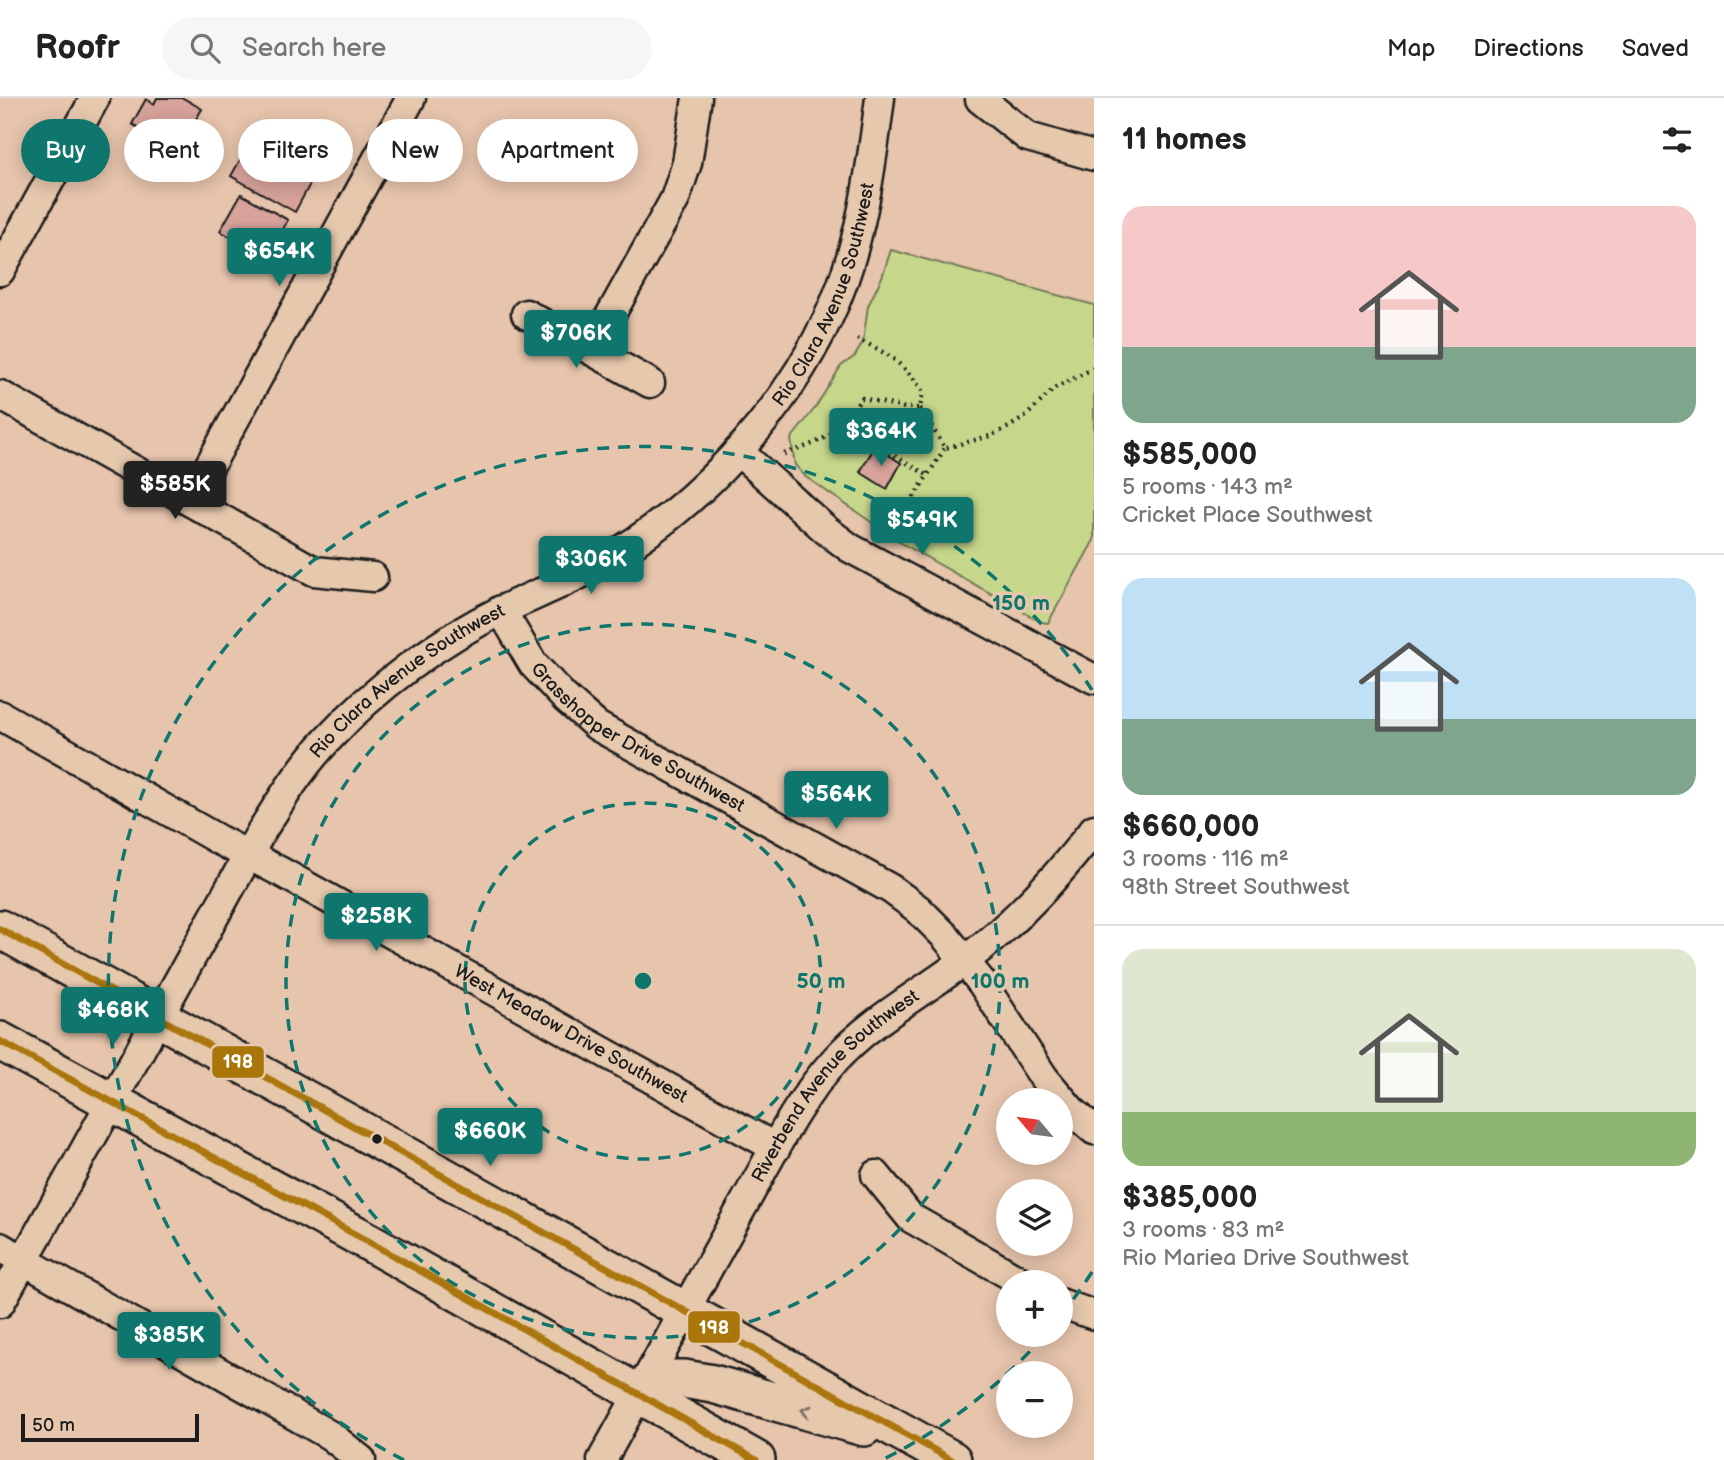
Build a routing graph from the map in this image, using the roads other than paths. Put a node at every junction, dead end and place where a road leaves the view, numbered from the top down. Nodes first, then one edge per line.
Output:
1 (95, 98) edge
2 (411, 98) edge
3 (697, 98) edge
4 (880, 98) edge
5 (980, 99) edge
6 (1094, 156) edge
7 (0, 271) edge
8 (526, 314) dead end
9 (591, 350) junction
10 (650, 383) dead end
11 (0, 395) edge
12 (738, 451) junction
13 (190, 501) junction
14 (373, 577) dead end
15 (501, 610) junction
16 (1094, 679) edge
17 (0, 715) edge
18 (1094, 829) edge
19 (248, 855) junction
20 (0, 929) edge
21 (963, 962) junction
22 (159, 1016) junction
23 (0, 1041) edge
24 (111, 1102) junction
25 (1094, 1130) edge
26 (776, 1148) junction
27 (876, 1175) dead end
28 (12, 1254) edge
29 (1001, 1270) edge
30 (0, 1303) edge
31 (1073, 1308) edge
32 (685, 1310) junction
33 (1094, 1315) edge
34 (639, 1393) junction
35 (919, 1442) junction
36 (361, 1460) edge
37 (602, 1460) edge
38 (756, 1460) edge
39 (952, 1460) edge

1 - 7 street
2 - 13 street
3 - 9 street
4 - 12 street, Rio Clara Avenue Southwest
5 - 6 street
8 - 9 street
9 - 10 street
11 - 13 street
12 - 15 street, Rio Clara Avenue Southwest
12 - 16 street
13 - 14 street
15 - 19 street, Rio Clara Avenue Southwest
15 - 21 street, Grasshopper Drive Southwest
17 - 19 street, West Meadow Drive Southwest
18 - 21 street, Riverbend Avenue Southwest
19 - 22 street, Rio Clara Avenue Southwest
19 - 26 street, West Meadow Drive Southwest
20 - 22 main road
21 - 25 street, Grasshopper Drive Southwest
21 - 26 street, Riverbend Avenue Southwest
22 - 24 street, Rio Clara Avenue Southwest
22 - 32 main road
23 - 24 main road
24 - 28 street, Rio Clara Avenue Southwest
24 - 34 main road
26 - 32 street, Riverbend Avenue Southwest
27 - 29 street
28 - 30 street, Rio Clara Avenue Southwest
28 - 36 street
31 - 33 street
32 - 34 street, Riverbend Avenue Southwest
32 - 35 main road
35 -> 34 main road
34 - 37 street, Riverbend Avenue Southwest
34 - 38 main road
35 - 39 main road

